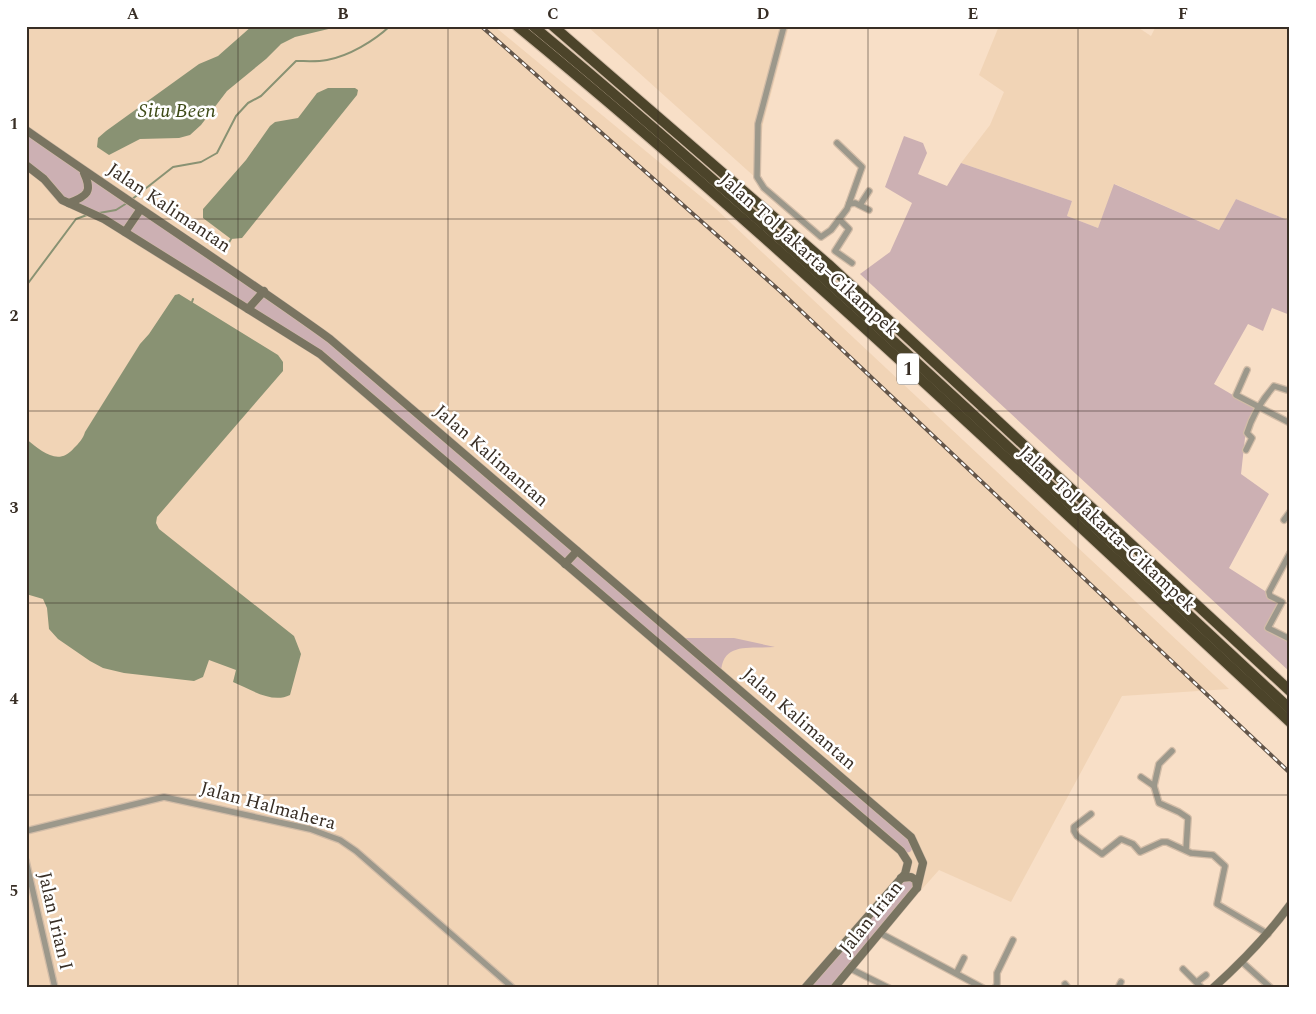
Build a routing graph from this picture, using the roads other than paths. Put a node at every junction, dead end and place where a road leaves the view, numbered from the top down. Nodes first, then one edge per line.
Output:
1 (516, 26) edge
2 (533, 26) edge
3 (543, 26) edge
4 (553, 26) edge
5 (784, 26) edge
6 (26, 130) edge
7 (837, 143) dead end
8 (26, 164) edge
9 (83, 171) junction
10 (870, 191) dead end
11 (69, 203) junction
12 (849, 204) junction
13 (860, 205) junction
14 (140, 210) junction
15 (869, 210) dead end
16 (839, 219) junction
17 (125, 232) junction
18 (852, 263) dead end
19 (264, 291) junction
20 (248, 309) junction
21 (1247, 370) dead end
22 (1290, 391) edge
23 (1260, 409) junction
24 (1290, 423) edge
25 (1246, 450) dead end
26 (1290, 512) edge
27 (1284, 520) dead end
28 (577, 551) junction
29 (1290, 553) edge
30 (1287, 563) edge
31 (565, 564) junction
32 (1290, 639) edge
33 (1290, 691) edge
34 (1290, 701) edge
35 (1290, 709) edge
36 (1290, 722) edge
37 (1172, 751) dead end
38 (1141, 776) dead end
39 (1154, 786) junction
40 (1090, 814) dead end
41 (26, 831) edge
42 (911, 837) junction
43 (1186, 850) junction
44 (901, 851) junction
45 (26, 861) edge
46 (902, 878) junction
47 (917, 888) junction
48 (1290, 905) edge
49 (880, 933) junction
50 (1268, 934) junction
51 (1013, 940) dead end
52 (964, 958) dead end
53 (1242, 962) junction
54 (851, 969) junction
55 (1183, 969) dead end
56 (957, 972) junction
57 (1206, 975) dead end
58 (1197, 982) junction
59 (1264, 985) edge
60 (55, 988) edge
61 (513, 988) edge
62 (805, 988) edge
63 (834, 988) edge
64 (889, 988) edge
65 (983, 988) edge
66 (995, 988) edge
67 (1202, 988) edge
68 (1213, 988) edge
69 (1271, 988) edge

1 - 36 highway, Jalan Tol Jakarta–Cikampek / 1
2 - 35 highway, 1
3 - 34 highway, 1
4 - 33 highway, Jalan Tol Jakarta–Cikampek / 1
5 - 16 street
6 - 9 street, Jalan Kalimantan
7 - 12 street
8 - 11 street, Jalan Kalimantan
9 - 11 street
9 - 14 street, Jalan Kalimantan
10 - 13 street
11 - 17 street, Jalan Kalimantan
12 - 13 street
12 - 16 street
13 - 15 street
14 - 17 street
14 - 19 street, Jalan Kalimantan
16 - 18 street
17 - 20 street, Jalan Kalimantan
19 - 20 street
19 - 28 street, Jalan Kalimantan
20 - 31 street, Jalan Kalimantan
21 - 23 street
22 - 23 street
23 - 24 street
23 - 25 street
26 - 27 street
28 - 31 street
28 - 42 street, Jalan Kalimantan
29 - 30 street
30 - 32 street
31 - 44 street, Jalan Kalimantan
37 - 39 street
38 - 39 street
39 - 43 street
40 - 43 street
41 - 61 street, Jalan Halmahera
42 - 44 street
42 - 47 street, Jalan Irian
43 - 50 street
44 - 46 street, Jalan Irian
45 - 60 street, Jalan Irian I
46 - 47 street
46 - 62 street, Jalan Irian
47 - 49 street, Jalan Irian
48 - 50 street
49 - 54 street, Jalan Irian
49 - 56 street
50 - 53 street
51 - 66 street
52 - 56 street
53 - 59 street
53 - 68 street
54 - 63 street, Jalan Irian
54 - 64 street
55 - 58 street
56 - 65 street
57 - 58 street
58 - 67 street
59 - 69 street

